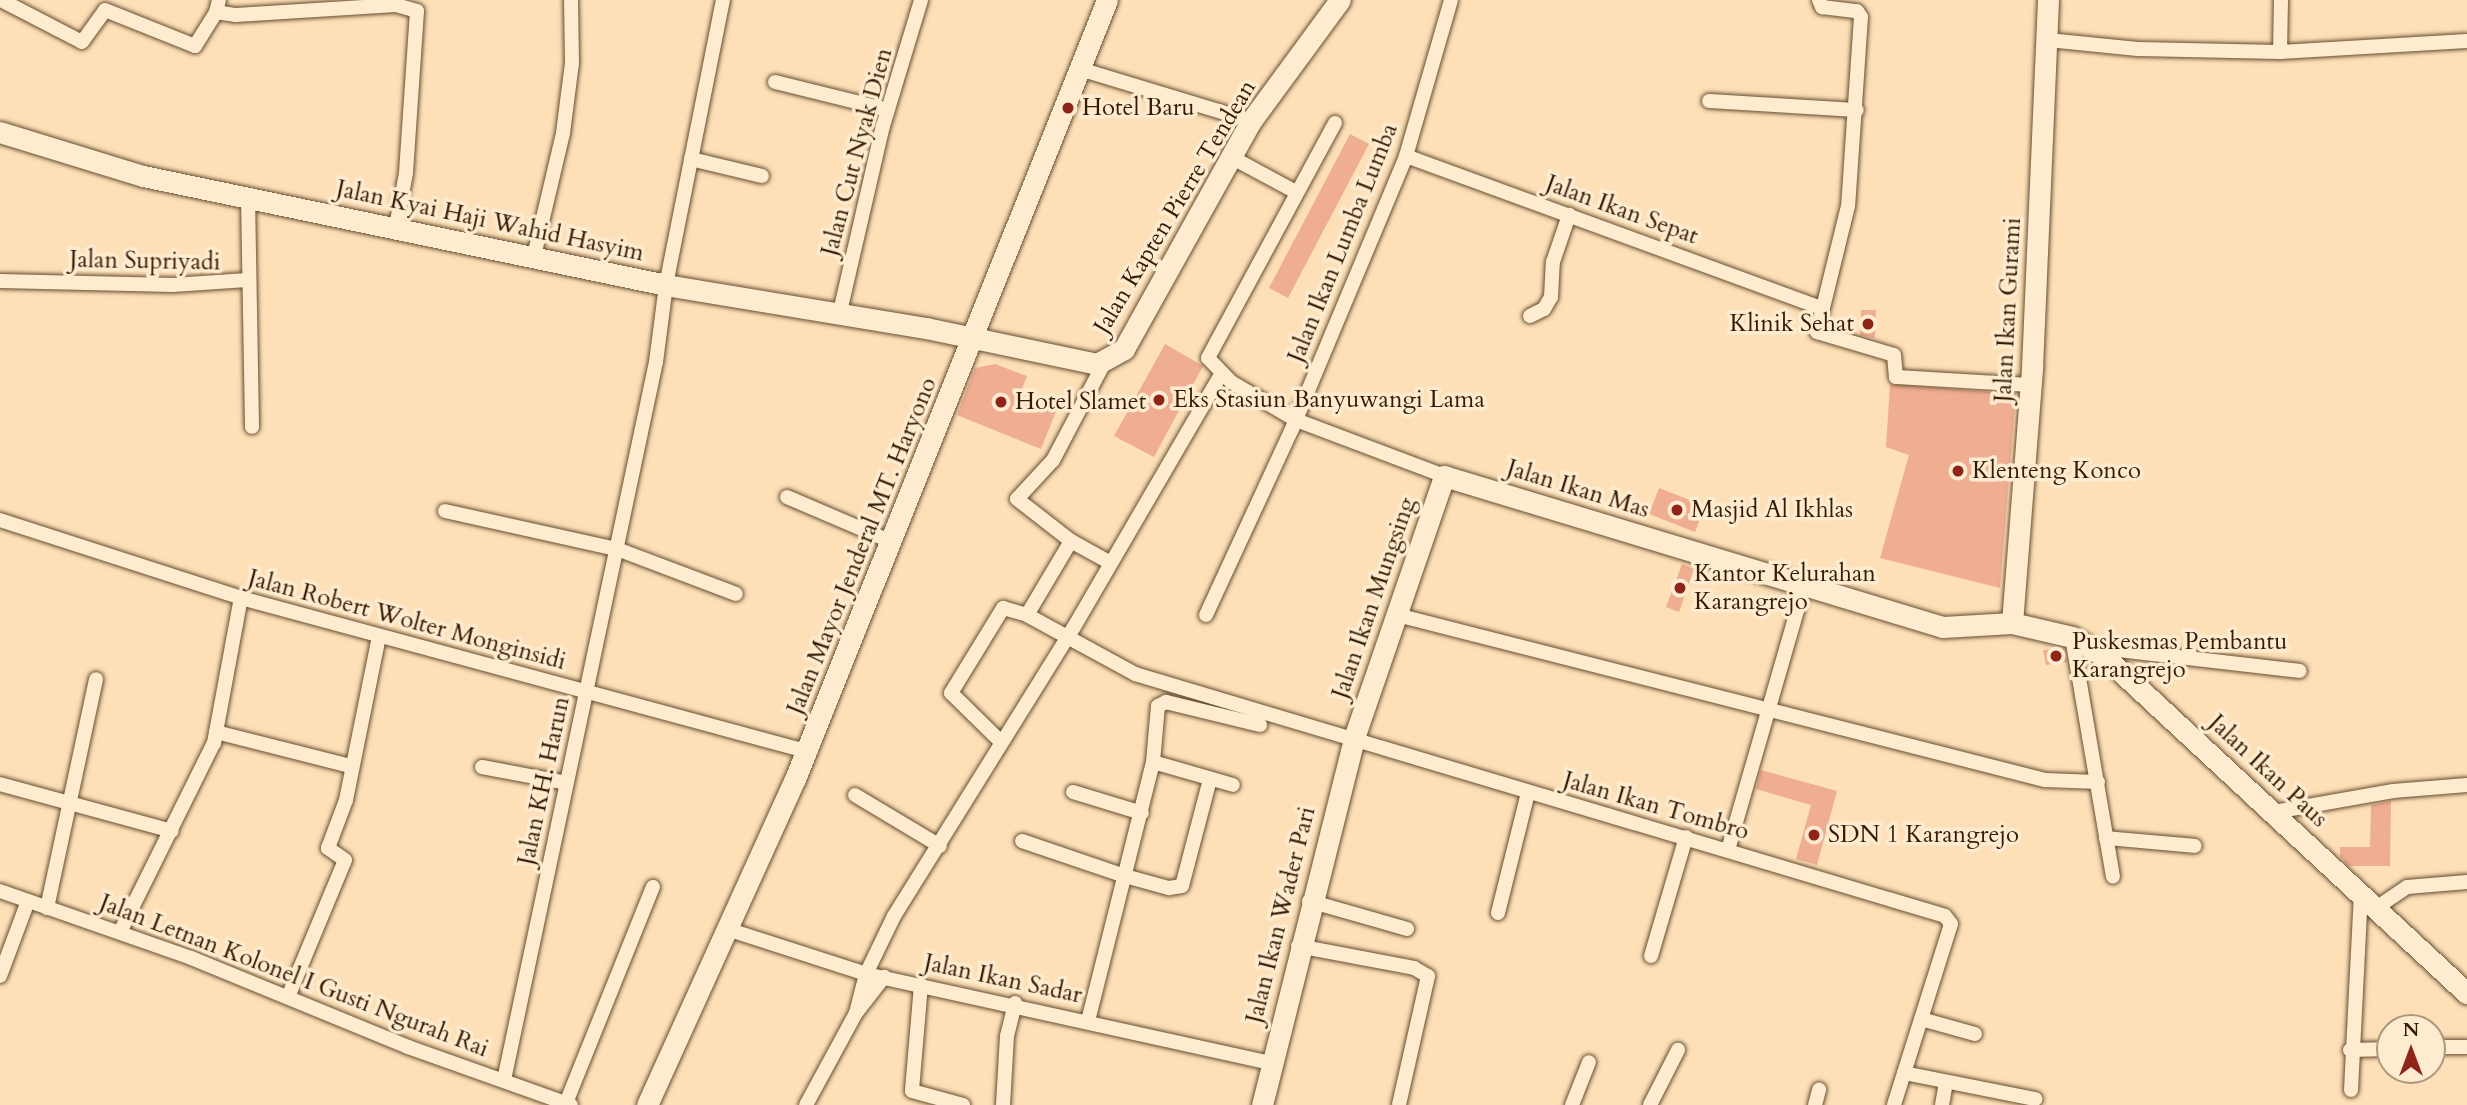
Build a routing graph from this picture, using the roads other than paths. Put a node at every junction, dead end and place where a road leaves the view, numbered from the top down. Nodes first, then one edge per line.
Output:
1 (1, 0) edge
2 (571, 0) edge
3 (723, 0) edge
4 (922, 0) edge
5 (1107, 0) edge
6 (1340, 0) edge
7 (1451, 0) edge
8 (1819, 0) edge
9 (2048, 0) edge
10 (2281, 0) edge
11 (218, 6) edge
12 (2048, 40) junction
13 (2467, 41) edge
14 (2280, 52) junction
15 (1080, 69) junction
16 (775, 82) dead end
17 (1709, 102) dead end
18 (888, 110) junction
19 (1857, 110) junction
20 (1251, 121) junction
21 (1335, 123) dead end
22 (0, 132) edge
23 (1406, 156) junction
24 (1231, 157) junction
25 (691, 159) junction
26 (762, 176) dead end
27 (1296, 192) junction
28 (248, 196) junction
29 (1569, 215) junction
30 (396, 227) junction
31 (534, 256) junction
32 (247, 280) junction
33 (0, 281) edge
34 (666, 285) junction
35 (1822, 308) junction
36 (839, 316) junction
37 (1530, 317) dead end
38 (975, 337) junction
39 (1104, 363) junction
40 (1221, 374) junction
41 (2031, 385) junction
42 (1296, 420) junction
43 (252, 427) dead end
44 (1444, 475) junction
45 (787, 497) dead end
46 (445, 511) dead end
47 (0, 520) edge
48 (1071, 541) junction
49 (892, 542) junction
50 (617, 549) junction
51 (1109, 562) junction
52 (1805, 584) junction
53 (736, 594) dead end
54 (241, 598) junction
55 (1027, 615) junction
56 (1206, 615) dead end
57 (1397, 615) junction
58 (2012, 623) junction
59 (379, 636) junction
60 (1067, 638) junction
61 (2080, 642) junction
62 (2301, 671) dead end
63 (96, 679) dead end
64 (586, 693) junction
65 (1766, 713) junction
66 (1260, 725) dead end
67 (216, 732) junction
68 (1354, 738) junction
69 (999, 740) junction
70 (806, 751) junction
71 (1153, 762) junction
72 (350, 765) junction
73 (482, 767) dead end
74 (1210, 779) junction
75 (2098, 782) junction
76 (567, 783) junction
77 (0, 784) edge
78 (1233, 785) dead end
79 (2467, 785) edge
80 (1073, 792) dead end
81 (1528, 793) junction
82 (855, 795) dead end
83 (68, 800) junction
84 (2274, 812) junction
85 (1142, 813) junction
86 (172, 831) junction
87 (1686, 837) junction
88 (2106, 838) junction
89 (1023, 841) dead end
90 (940, 845) junction
91 (2195, 846) dead end
92 (1728, 850) junction
93 (1125, 876) junction
94 (2112, 877) dead end
95 (2467, 882) edge
96 (653, 887) dead end
97 (0, 891) edge
98 (28, 901) junction
99 (1309, 901) junction
100 (2369, 901) junction
101 (47, 908) junction
102 (1498, 913) dead end
103 (727, 929) junction
104 (1407, 929) dead end
105 (120, 932) junction
106 (1298, 946) junction
107 (1651, 956) dead end
108 (866, 974) junction
109 (0, 976) edge
110 (884, 977) junction
111 (921, 985) junction
112 (2467, 993) edge
113 (288, 997) junction
114 (1015, 1003) junction
115 (856, 1013) junction
116 (1920, 1019) junction
117 (1087, 1021) junction
118 (1975, 1034) dead end
119 (2467, 1046) edge
120 (2446, 1047) edge
121 (2376, 1049) edge
122 (1678, 1050) dead end
123 (2350, 1050) junction
124 (1589, 1062) dead end
125 (1272, 1063) junction
126 (1904, 1073) junction
127 (504, 1080) junction
128 (1946, 1083) junction
129 (1819, 1090) dead end
130 (2351, 1090) dead end
131 (2035, 1099) dead end
132 (569, 1104) edge
133 (647, 1105) edge
134 (806, 1105) edge
135 (963, 1105) edge
136 (1003, 1105) edge
137 (1262, 1105) edge
138 (1399, 1105) edge
139 (1572, 1105) edge
140 (1650, 1105) edge
141 (1815, 1105) edge
142 (1894, 1105) edge
143 (1942, 1105) edge

1 - 11 street
2 - 31 street
3 - 25 street, Jalan KH. Harun
4 - 18 street, Jalan Cut Nyak Dien
5 - 15 main road, Jalan Mayor Jenderal MT. Haryono
6 - 20 main road, Jalan Kapten Pierre Tendean
7 - 23 street, Jalan Ikan Lumba Lumba
8 - 19 street
9 - 12 main road, Jalan Ikan Gurami
10 - 14 street
11 - 30 street
12 - 14 street
12 - 41 main road, Jalan Ikan Gurami
13 - 14 street
15 - 20 street
15 - 38 main road, Jalan Mayor Jenderal MT. Haryono
16 - 18 street
17 - 19 street
18 - 36 street, Jalan Cut Nyak Dien
19 - 35 street
20 - 24 main road, Jalan Kapten Pierre Tendean
21 - 27 street
22 - 28 main road, Jalan Kyai Haji Wahid Hasyim
23 - 29 street, Jalan Ikan Sepat
23 - 42 street, Jalan Ikan Lumba Lumba
24 - 27 street
24 - 39 main road, Jalan Kapten Pierre Tendean
25 - 26 street
25 - 34 street, Jalan KH. Harun
27 - 40 street
28 - 30 main road, Jalan Kyai Haji Wahid Hasyim
28 - 32 street, Jalan Supriyadi
29 - 35 street, Jalan Ikan Sepat
29 - 37 street
30 - 31 main road, Jalan Kyai Haji Wahid Hasyim
31 - 34 main road, Jalan Kyai Haji Wahid Hasyim
32 - 33 street, Jalan Supriyadi
32 - 43 street
34 - 36 main road, Jalan Kyai Haji Wahid Hasyim
34 - 50 street, Jalan KH. Harun
35 - 41 street
36 - 38 main road, Jalan Kyai Haji Wahid Hasyim
38 - 39 main road, Jalan Kapten Pierre Tendean
38 - 49 main road, Jalan Mayor Jenderal MT. Haryono
39 - 48 street
40 - 42 street, Jalan Ikan Mas
40 - 51 street
41 - 58 main road, Jalan Ikan Gurami
42 - 44 street, Jalan Ikan Mas
42 - 56 street, Jalan Ikan Lumba Lumba
44 - 52 main road, Jalan Ikan Mas
44 - 57 main road, Jalan Ikan Mungsing
45 - 49 street
46 - 50 street
47 - 54 street, Jalan Robert Wolter Monginsidi
48 - 51 street
48 - 55 street
49 - 70 main road, Jalan Mayor Jenderal MT. Haryono
50 - 53 street
50 - 64 street, Jalan KH. Harun
51 - 60 street
52 - 58 main road, Jalan Ikan Mas
52 - 65 street
54 - 59 street, Jalan Robert Wolter Monginsidi
54 - 67 street
55 - 60 street, Jalan Ikan Tombro
55 - 69 street
57 - 65 street
57 - 68 main road, Jalan Ikan Mungsing
58 - 61 main road, Jalan Ikan Paus
59 - 64 street, Jalan Robert Wolter Monginsidi
59 - 72 street
60 - 68 street, Jalan Ikan Tombro
60 - 69 street
61 - 62 street
61 - 75 street
61 - 84 main road, Jalan Ikan Paus
63 - 83 street
64 - 70 street, Jalan Robert Wolter Monginsidi
64 - 76 street, Jalan KH. Harun
65 - 75 street
65 - 92 street
66 - 71 street
67 - 72 street
67 - 86 street
68 - 81 street, Jalan Ikan Tombro
68 - 99 main road, Jalan Ikan Wader Pari
69 - 90 street
70 - 103 main road, Jalan Mayor Jenderal MT. Haryono
71 - 74 street
71 - 85 street
72 - 113 street
73 - 76 street
74 - 78 street
74 - 93 street
75 - 88 street
76 - 127 street, Jalan KH. Harun
77 - 83 street
79 - 84 street
80 - 85 street
81 - 87 street, Jalan Ikan Tombro
81 - 102 street
82 - 90 street
83 - 86 street
83 - 101 street
84 - 100 main road, Jalan Ikan Paus
85 - 93 street
86 - 105 street
87 - 92 street, Jalan Ikan Tombro
87 - 107 street
88 - 91 street
88 - 94 street
89 - 93 street
90 - 108 street
92 - 116 street, Jalan Ikan Tombro
93 - 117 street
95 - 100 street
96 - 132 street
97 - 98 street, Jalan Letnan Kolonel I Gusti Ngurah Rai
98 - 101 street, Jalan Letnan Kolonel I Gusti Ngurah Rai
98 - 109 street
99 - 104 street
99 - 106 main road, Jalan Ikan Wader Pari
100 - 112 main road, Jalan Ikan Paus
100 - 123 street
101 - 105 street, Jalan Letnan Kolonel I Gusti Ngurah Rai
103 - 108 street, Jalan Ikan Sadar
103 - 133 main road, Jalan Mayor Jenderal MT. Haryono
105 - 113 street, Jalan Letnan Kolonel I Gusti Ngurah Rai
106 - 125 main road, Jalan Ikan Wader Pari
106 - 138 street
108 - 110 street, Jalan Ikan Sadar
108 - 115 street
110 - 111 street, Jalan Ikan Sadar
110 - 115 street
111 - 114 street, Jalan Ikan Sadar
111 - 135 street
113 - 127 street, Jalan Letnan Kolonel I Gusti Ngurah Rai
114 - 117 street, Jalan Ikan Sadar
114 - 136 street
115 - 134 street
116 - 118 street
116 - 126 street
117 - 125 street, Jalan Ikan Sadar
119 - 120 street
121 - 123 street
122 - 140 street
123 - 130 street
124 - 139 street
125 - 137 main road, Jalan Ikan Wader Pari
126 - 128 street
126 - 142 street
127 - 132 street, Jalan Letnan Kolonel I Gusti Ngurah Rai
128 - 131 street
128 - 143 street
129 - 141 street

